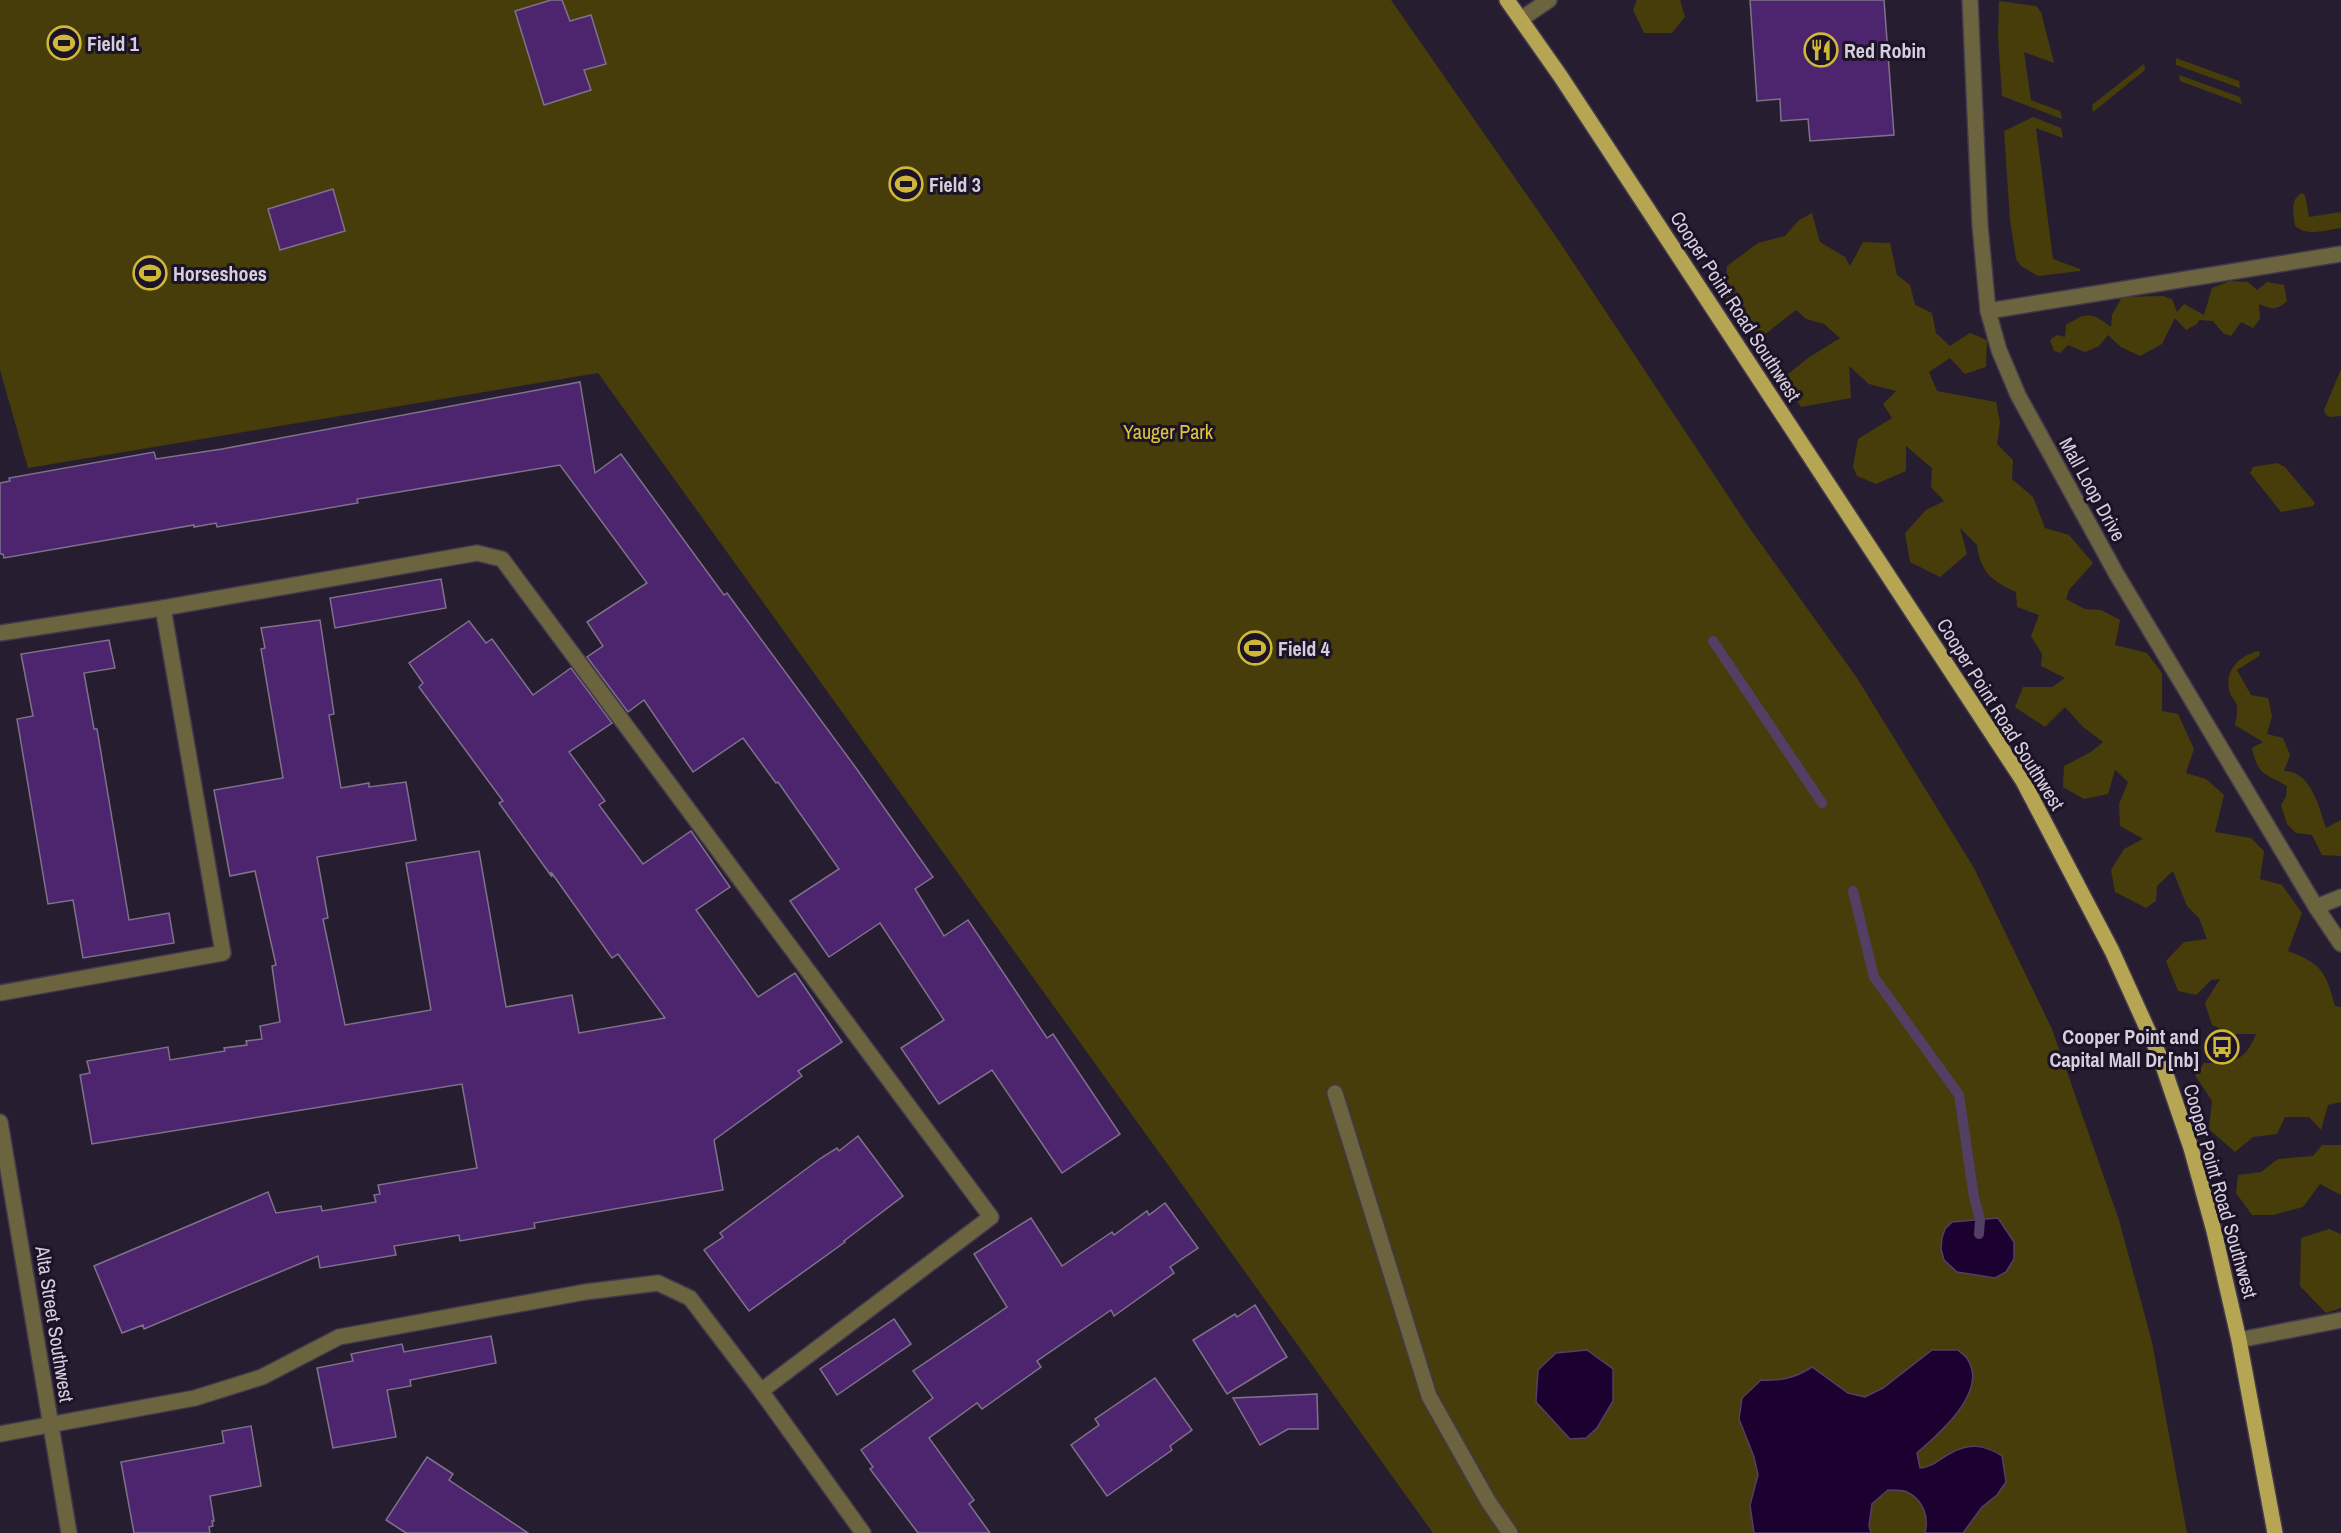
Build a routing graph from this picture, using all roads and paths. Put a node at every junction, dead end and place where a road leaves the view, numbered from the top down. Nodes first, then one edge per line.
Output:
1 (1507, 0) edge
2 (1549, 0) edge
3 (1970, 0) edge
4 (1521, 19) junction
5 (2341, 254) edge
6 (1988, 311) junction
7 (164, 608) junction
8 (0, 633) edge
9 (2341, 897) edge
10 (2316, 907) junction
11 (2341, 944) edge
12 (0, 993) edge
13 (1335, 1093) dead end
14 (0, 1122) edge
15 (2341, 1320) edge
16 (2239, 1340) junction
17 (761, 1391) junction
18 (51, 1425) junction
19 (0, 1434) edge
20 (69, 1533) edge
21 (864, 1533) edge
22 (1510, 1533) edge
23 (2274, 1533) edge

1 - 4 main road, Cooper Point Road Southwest
2 - 4 street
3 - 6 street, Mall Loop Drive
4 - 16 main road, Cooper Point Road Southwest
5 - 6 street
6 - 10 street, Mall Loop Drive
7 - 8 street
7 - 12 street
7 - 17 street
9 - 10 street
10 - 11 street, Mall Loop Drive
13 - 22 street
14 - 18 street, Alta Street Southwest
15 - 16 street
16 - 23 main road, Cooper Point Road Southwest
17 - 18 street
17 - 21 street
18 - 19 street
18 - 20 street, Alta Street Southwest

